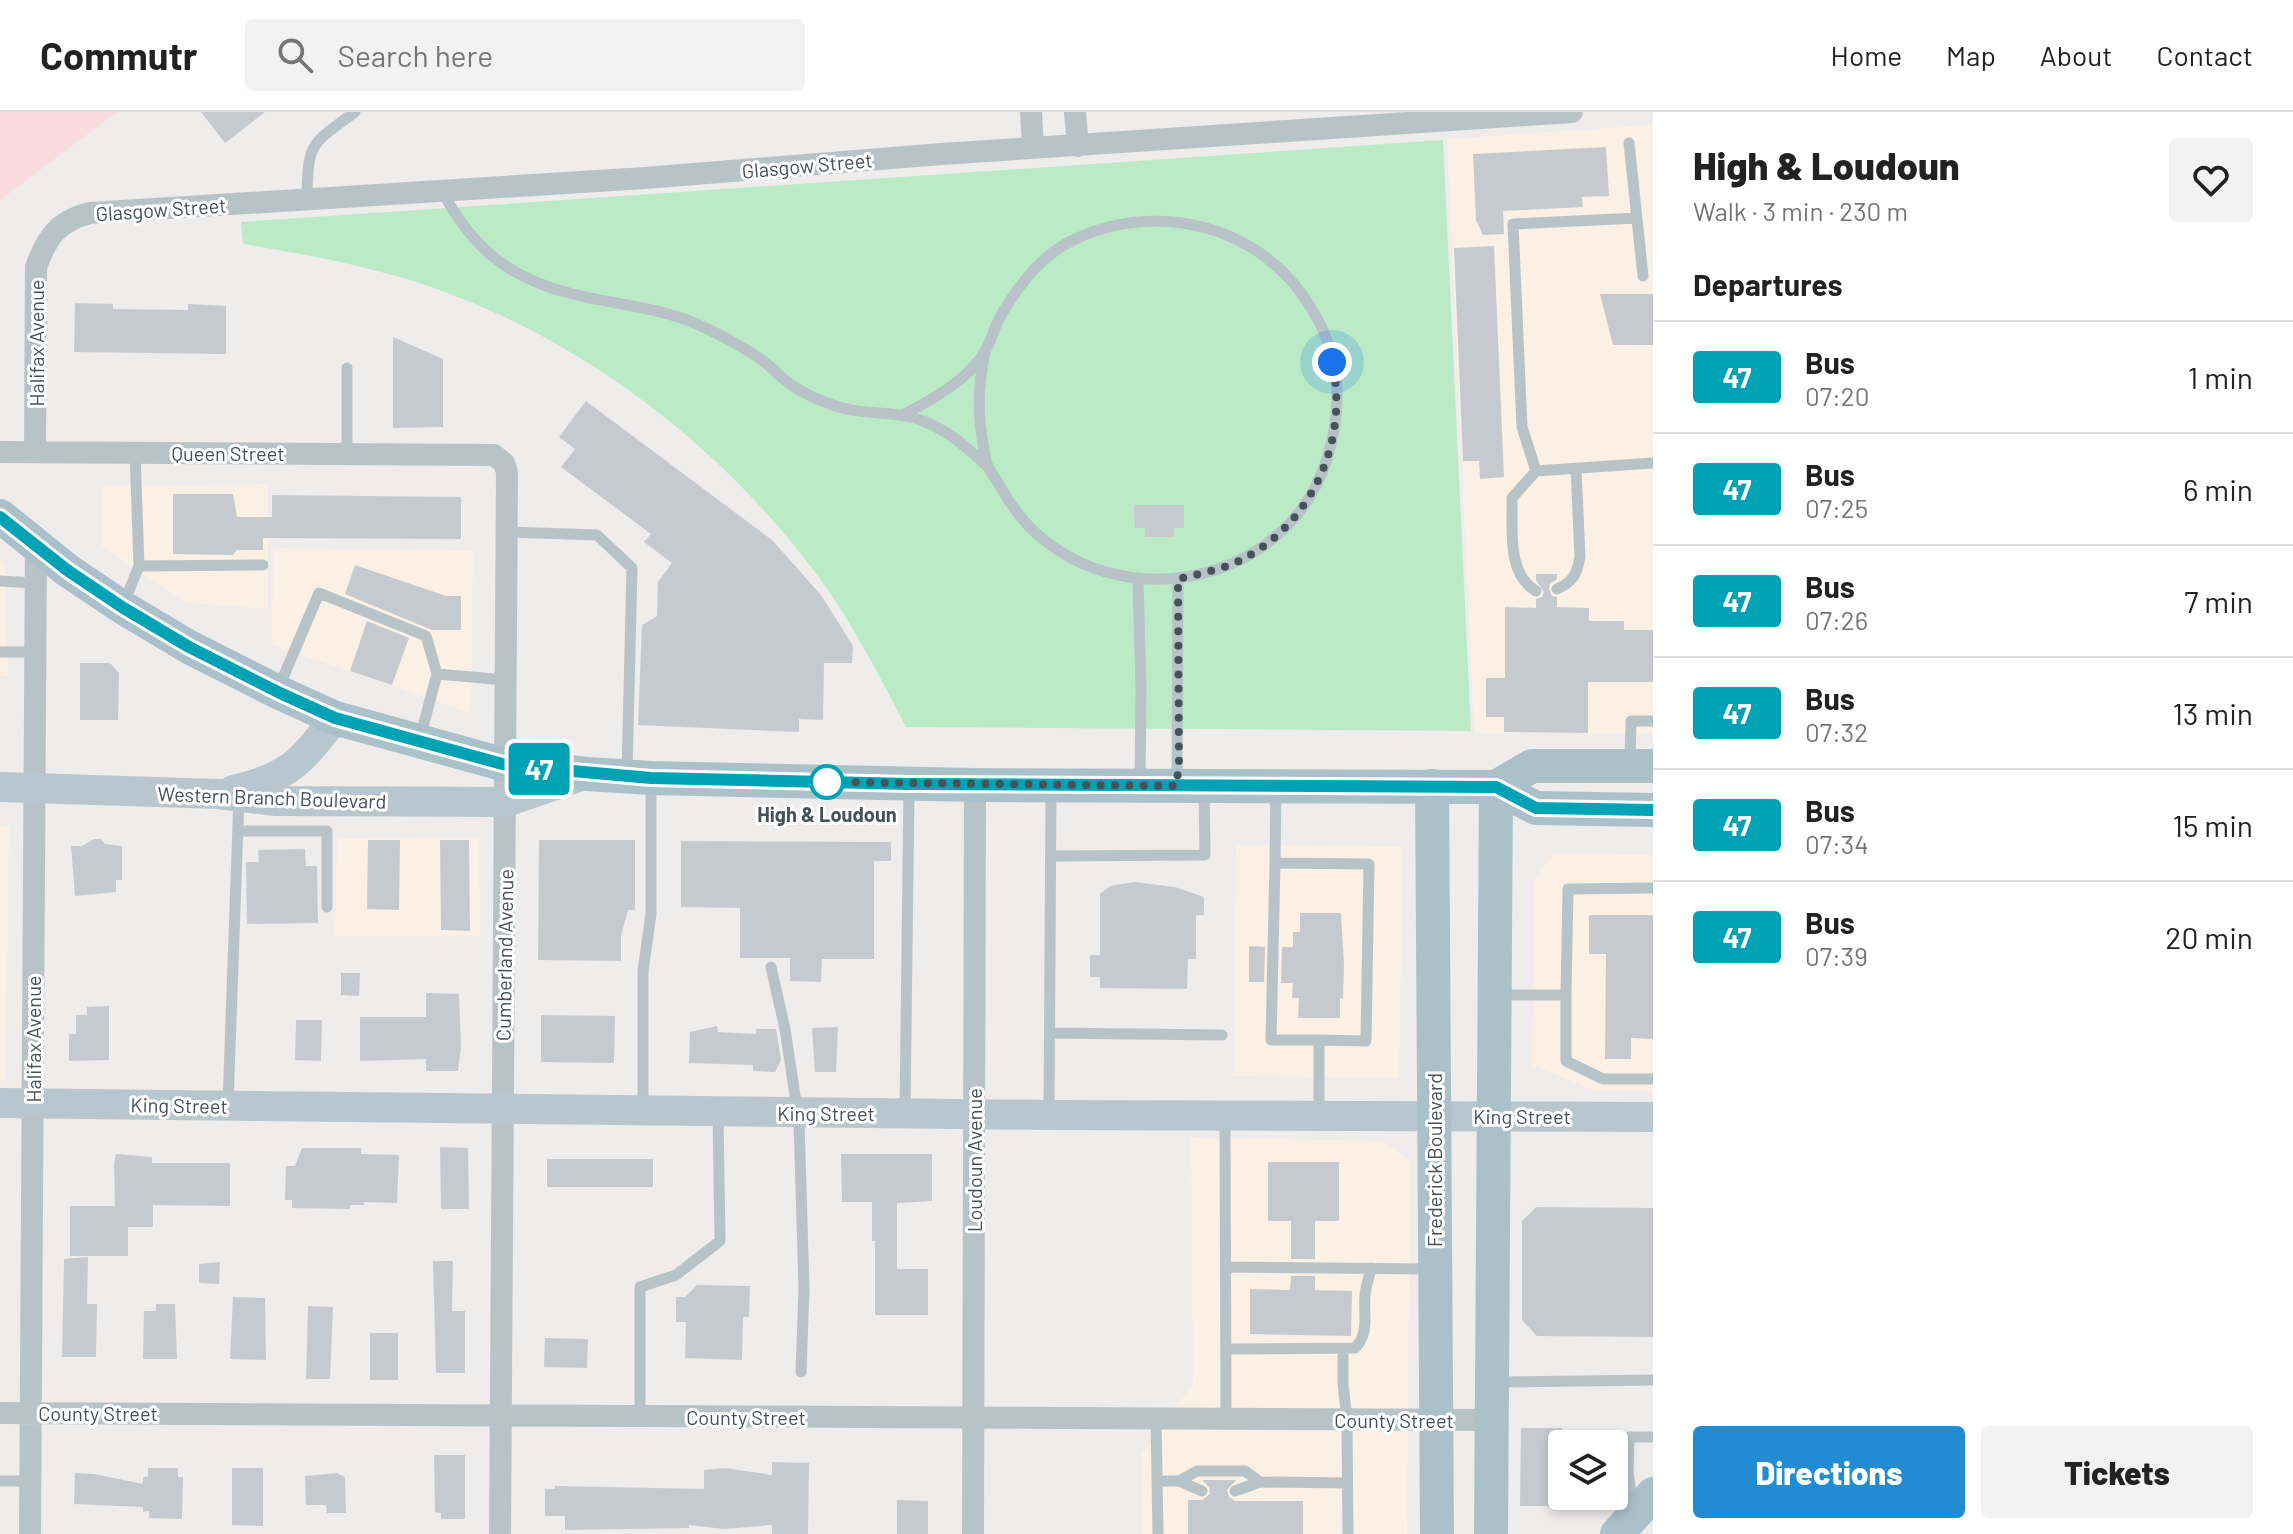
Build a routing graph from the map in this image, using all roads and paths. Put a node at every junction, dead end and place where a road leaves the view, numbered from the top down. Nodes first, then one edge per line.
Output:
1 (355, 112) edge
2 (1031, 112) edge
3 (1075, 112) edge
4 (1572, 112) edge
5 (1392, 119) edge
6 (1629, 143) dead end
7 (1078, 146) junction
8 (1033, 148) junction
9 (442, 191) junction
10 (307, 199) junction
11 (1637, 218) junction
12 (51, 237) joint
13 (1643, 276) dead end
14 (985, 352) junction
15 (347, 368) dead end
16 (903, 415) junction
17 (0, 452) edge
18 (35, 452) junction
19 (135, 452) junction
20 (347, 453) junction
21 (421, 454) joint
22 (1653, 463) edge
23 (988, 467) junction
24 (1576, 469) junction
25 (1536, 471) junction
26 (0, 516) edge
27 (507, 532) junction
28 (36, 544) junction
29 (263, 565) dead end
30 (139, 566) junction
31 (1178, 579) junction
32 (1138, 580) junction
33 (0, 581) edge
34 (35, 583) junction
35 (1557, 589) dead end
36 (1536, 591) dead end
37 (122, 607) junction
38 (0, 652) edge
39 (34, 652) junction
40 (437, 674) junction
41 (506, 680) junction
42 (277, 691) junction
43 (335, 718) junction
44 (1653, 721) edge
45 (419, 743) junction
46 (506, 765) junction
47 (1642, 766) edge
48 (587, 774) junction
49 (639, 778) junction
50 (910, 784) junction
51 (975, 785) junction
52 (1276, 785) junction
53 (1051, 786) junction
54 (1190, 786) junction
55 (1432, 786) junction
56 (0, 787) edge
57 (33, 787) junction
58 (1140, 787) junction
59 (1496, 787) junction
60 (228, 795) junction
61 (506, 802) junction
62 (1653, 810) edge
63 (327, 816) junction
64 (238, 831) junction
65 (1051, 856) junction
66 (1275, 863) junction
67 (1653, 888) edge
68 (327, 907) dead end
69 (771, 967) dead end
70 (1495, 995) junction
71 (1566, 995) junction
72 (1050, 1033) junction
73 (1222, 1035) dead end
74 (1319, 1040) junction
75 (1653, 1079) edge
76 (0, 1103) edge
77 (33, 1103) junction
78 (228, 1106) junction
79 (502, 1110) junction
80 (643, 1111) junction
81 (718, 1112) junction
82 (798, 1113) junction
83 (905, 1113) junction
84 (974, 1114) junction
85 (1049, 1115) junction
86 (1225, 1115) junction
87 (1319, 1116) junction
88 (1434, 1116) junction
89 (1494, 1116) junction
90 (1653, 1117) edge
91 (1226, 1267) junction
92 (1371, 1268) junction
93 (1435, 1269) junction
94 (1226, 1349) junction
95 (1343, 1350) junction
96 (801, 1372) dead end
97 (1653, 1380) edge
98 (1492, 1382) junction
99 (0, 1413) edge
100 (31, 1413) junction
101 (501, 1415) junction
102 (640, 1416) junction
103 (974, 1419) junction
104 (1156, 1419) junction
105 (1226, 1419) junction
106 (1347, 1420) junction
107 (1436, 1420) junction
108 (1492, 1420) junction
109 (1653, 1437) edge
110 (0, 1481) edge
111 (30, 1481) junction
112 (1158, 1481) junction
113 (1179, 1481) junction
114 (1260, 1482) junction
115 (1347, 1483) junction
116 (1202, 1491) dead end
117 (1235, 1491) dead end
118 (1635, 1515) edge
119 (30, 1534) edge
120 (500, 1534) edge
121 (973, 1534) edge
122 (1158, 1534) edge
123 (1348, 1534) edge
124 (1437, 1534) edge
125 (1491, 1534) edge

1 - 10 lane
2 - 8 street
3 - 7 street
4 - 5 street, Glasgow Street
5 - 7 street, Glasgow Street
6 - 11 lane
7 - 8 street, Glasgow Street
8 - 9 street, Glasgow Street
9 - 10 street, Glasgow Street
9 - 16 lane
10 - 12 street, Glasgow Street
11 - 13 lane
11 - 25 lane
12 - 18 street, Halifax Avenue
14 - 16 lane
14 - 23 lane
14 - 31 lane
15 - 20 lane
16 - 23 lane
17 - 18 street, Queen Street
18 - 19 street, Queen Street
19 - 20 street, Queen Street
19 - 30 lane
20 - 21 street, Queen Street
21 - 27 street, Cumberland Avenue
22 - 24 lane
23 - 32 lane
24 - 25 lane
24 - 35 lane
25 - 36 lane
26 - 28 main road
27 - 41 street, Cumberland Avenue
27 - 49 lane
28 - 34 street, Halifax Avenue
28 - 37 main road
29 - 30 lane
30 - 37 lane
31 - 32 lane
31 - 54 lane
32 - 58 lane
33 - 34 lane
34 - 39 street, Halifax Avenue
37 - 42 main road
38 - 39 lane
39 - 57 street, Halifax Avenue
40 - 41 lane
40 - 42 lane
40 - 45 lane
41 - 46 street, Cumberland Avenue
42 - 43 main road
43 - 45 main road
43 - 60 street
44 - 47 lane
45 - 46 main road
46 - 48 main road
46 - 61 street, Cumberland Avenue
47 - 59 main road
48 - 49 main road
48 - 61 street, Western Branch Boulevard
49 - 50 main road
49 - 80 lane
50 - 51 main road
50 - 83 lane
51 - 53 main road
51 - 84 street, Loudoun Avenue
52 - 54 main road
52 - 55 main road
52 - 66 lane
53 - 58 main road
53 - 65 lane
54 - 58 main road
54 - 65 lane
55 - 59 main road
55 - 88 main road, Frederick Boulevard
56 - 57 street, Western Branch Boulevard
57 - 60 street, Western Branch Boulevard
57 - 77 street, Halifax Avenue
59 - 62 main road
59 - 70 main road
60 - 63 street, Western Branch Boulevard
60 - 64 lane
61 - 63 street, Western Branch Boulevard
61 - 79 street, Cumberland Avenue
63 - 64 lane
63 - 68 lane
64 - 78 lane
65 - 72 lane
66 - 74 lane
66 - 74 lane
67 - 71 lane
69 - 82 lane
70 - 71 lane
70 - 89 main road
71 - 75 lane
72 - 73 lane
72 - 85 lane
74 - 87 lane
76 - 77 street, King Street
77 - 78 street, King Street
77 - 100 street, Halifax Avenue
78 - 79 street, King Street
79 - 80 street, King Street
79 - 101 street, Cumberland Avenue
80 - 81 street, King Street
81 - 82 street, King Street
81 - 102 lane
82 - 83 street, King Street
82 - 96 lane
83 - 84 street, King Street
84 - 85 street, King Street
84 - 103 street, Loudoun Avenue
85 - 86 street, King Street
86 - 87 street, King Street
86 - 91 lane
87 - 88 street, King Street
88 - 89 street, King Street
88 - 93 main road, Frederick Boulevard
89 - 90 street, King Street
89 - 98 main road
91 - 92 lane
91 - 94 lane
92 - 93 lane
92 - 95 lane
93 - 107 main road, Frederick Boulevard
94 - 95 lane
94 - 105 lane
95 - 106 lane
97 - 98 lane
98 - 108 main road
99 - 100 street, County Street
100 - 101 street, County Street
100 - 111 street, Halifax Avenue
101 - 102 street, County Street
101 - 120 street, Cumberland Avenue
102 - 103 street, County Street
103 - 104 street, County Street
103 - 121 street, Loudoun Avenue
104 - 105 street, County Street
104 - 112 lane
105 - 106 street, County Street
106 - 107 street, County Street
106 - 115 lane
107 - 108 street, County Street
107 - 124 main road, Frederick Boulevard
108 - 125 main road
109 - 118 lane
110 - 111 lane
111 - 119 street, Halifax Avenue
112 - 113 lane
112 - 122 lane
113 - 114 lane
113 - 116 lane
114 - 115 lane
114 - 117 lane
115 - 123 lane

